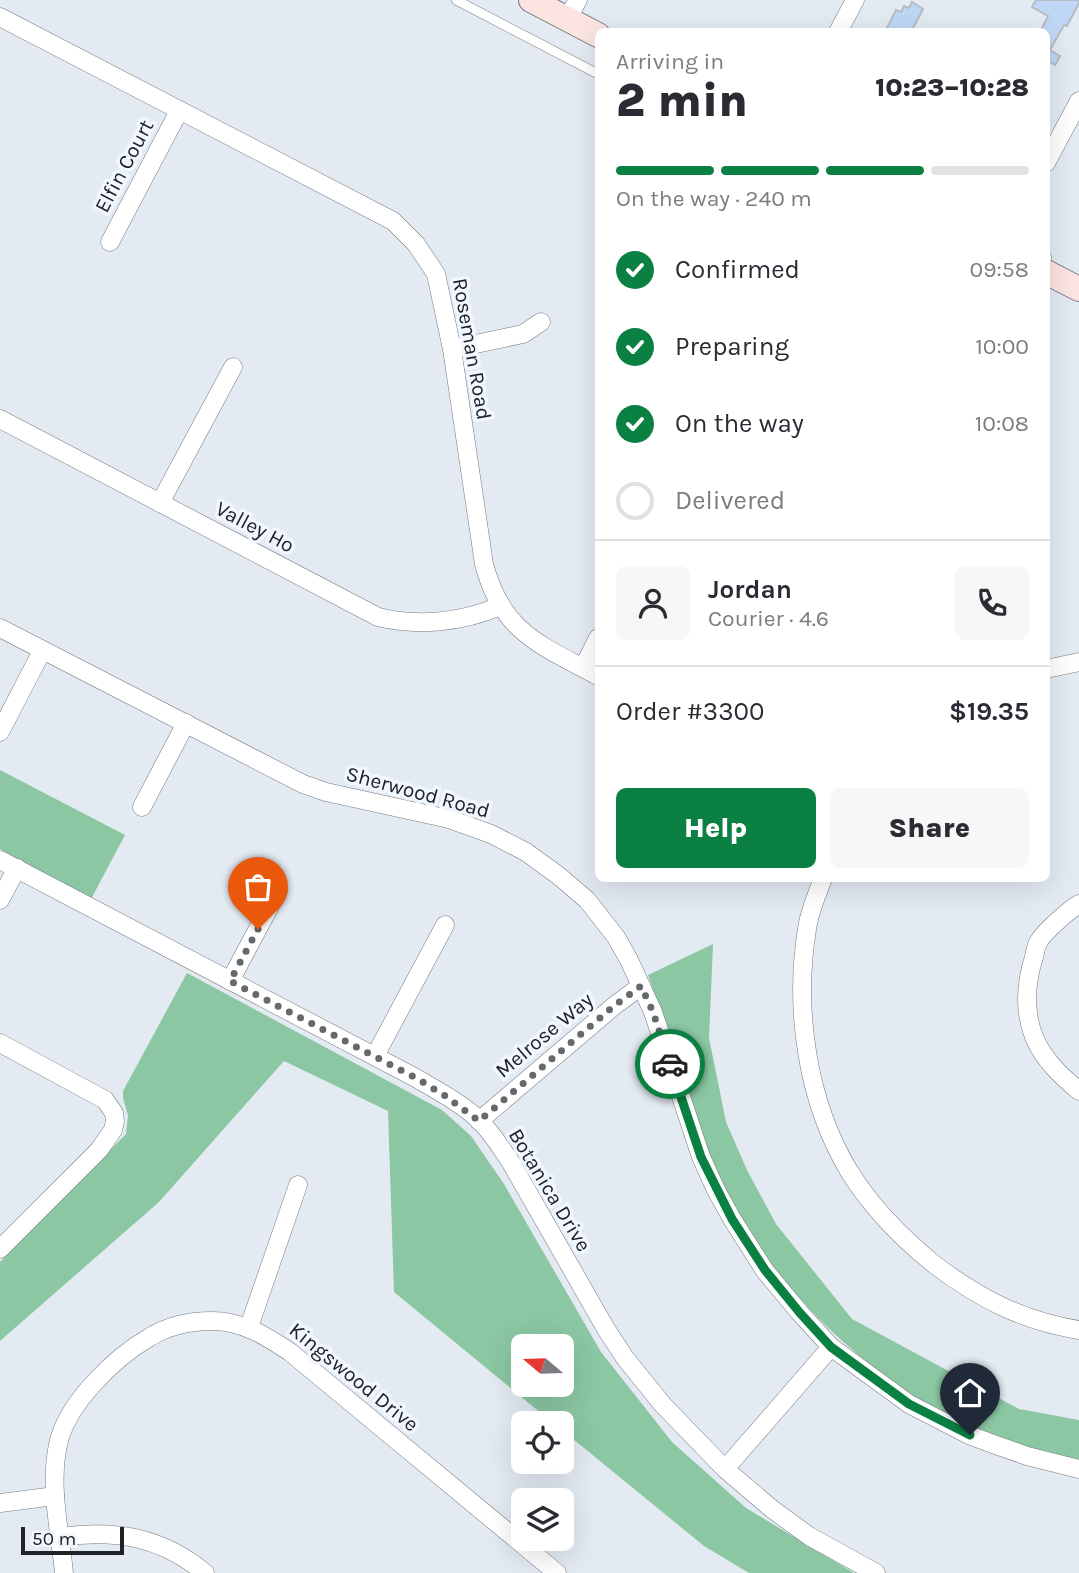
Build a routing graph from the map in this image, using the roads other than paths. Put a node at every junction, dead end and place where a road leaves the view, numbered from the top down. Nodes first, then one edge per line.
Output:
1 (456, 0) edge
2 (531, 0) edge
3 (855, 0) edge
4 (569, 7) edge
5 (0, 17) edge
6 (609, 28) edge
7 (840, 28) edge
8 (595, 32) edge
9 (595, 73) edge
10 (1079, 102) edge
11 (179, 111) junction
12 (1050, 156) edge
13 (110, 242) dead end
14 (1050, 260) edge
15 (1050, 274) edge
16 (1079, 275) edge
17 (1079, 289) edge
18 (541, 322) dead end
19 (452, 349) junction
20 (233, 367) dead end
21 (0, 419) edge
22 (160, 503) junction
23 (500, 606) junction
24 (0, 628) edge
25 (42, 651) junction
26 (595, 653) edge
27 (1079, 662) edge
28 (1050, 669) edge
29 (591, 672) edge
30 (186, 723) junction
31 (0, 732) edge
32 (142, 807) dead end
33 (0, 860) edge
34 (17, 868) junction
35 (822, 882) edge
36 (278, 891) dead end
37 (0, 900) edge
38 (1079, 904) edge
39 (445, 925) dead end
40 (230, 981) junction
41 (641, 986) junction
42 (0, 1043) edge
43 (374, 1056) junction
44 (1079, 1091) edge
45 (479, 1121) junction
46 (298, 1185) dead end
47 (0, 1249) edge
48 (249, 1327) junction
49 (1079, 1330) edge
50 (831, 1347) junction
51 (725, 1469) junction
52 (1079, 1469) edge
53 (55, 1496) junction
54 (0, 1503) edge
55 (61, 1537) junction
56 (64, 1573) edge
57 (205, 1573) edge
58 (557, 1573) edge
59 (876, 1573) edge

1 - 9 lane
2 - 4 main road
3 - 7 street
4 - 6 main road
4 - 8 main road
5 - 11 street, Roseman Road
10 - 12 street
11 - 13 street, Elfin Court
11 - 19 street, Roseman Road
14 - 16 main road
15 - 17 main road
18 - 19 street
19 - 23 street, Roseman Road
20 - 22 street
21 - 22 street, Valley Ho
22 - 23 street, Valley Ho
23 - 29 street, Roseman Road
24 - 25 street, Sherwood Road
25 - 30 street, Sherwood Road
25 - 31 street
26 - 29 street
27 - 28 street
30 - 32 street
30 - 41 street, Sherwood Road
33 - 34 street, Botanica Drive
34 - 37 street
34 - 40 street, Botanica Drive
35 - 49 street
36 - 40 street
38 - 44 street
39 - 43 street
40 - 43 street, Botanica Drive
41 - 45 street, Melrose Way
41 - 50 street, Sherwood Road
42 - 47 street
43 - 45 street, Botanica Drive
45 - 51 street, Botanica Drive
46 - 48 street
48 - 53 street, Kingswood Drive
48 - 58 street, Kingswood Drive
50 - 51 street
50 - 52 street, Sherwood Road
51 - 59 street, Botanica Drive
53 - 54 street
53 - 55 street, Kingswood Drive
55 - 56 street, Kingswood Drive
55 - 57 street

